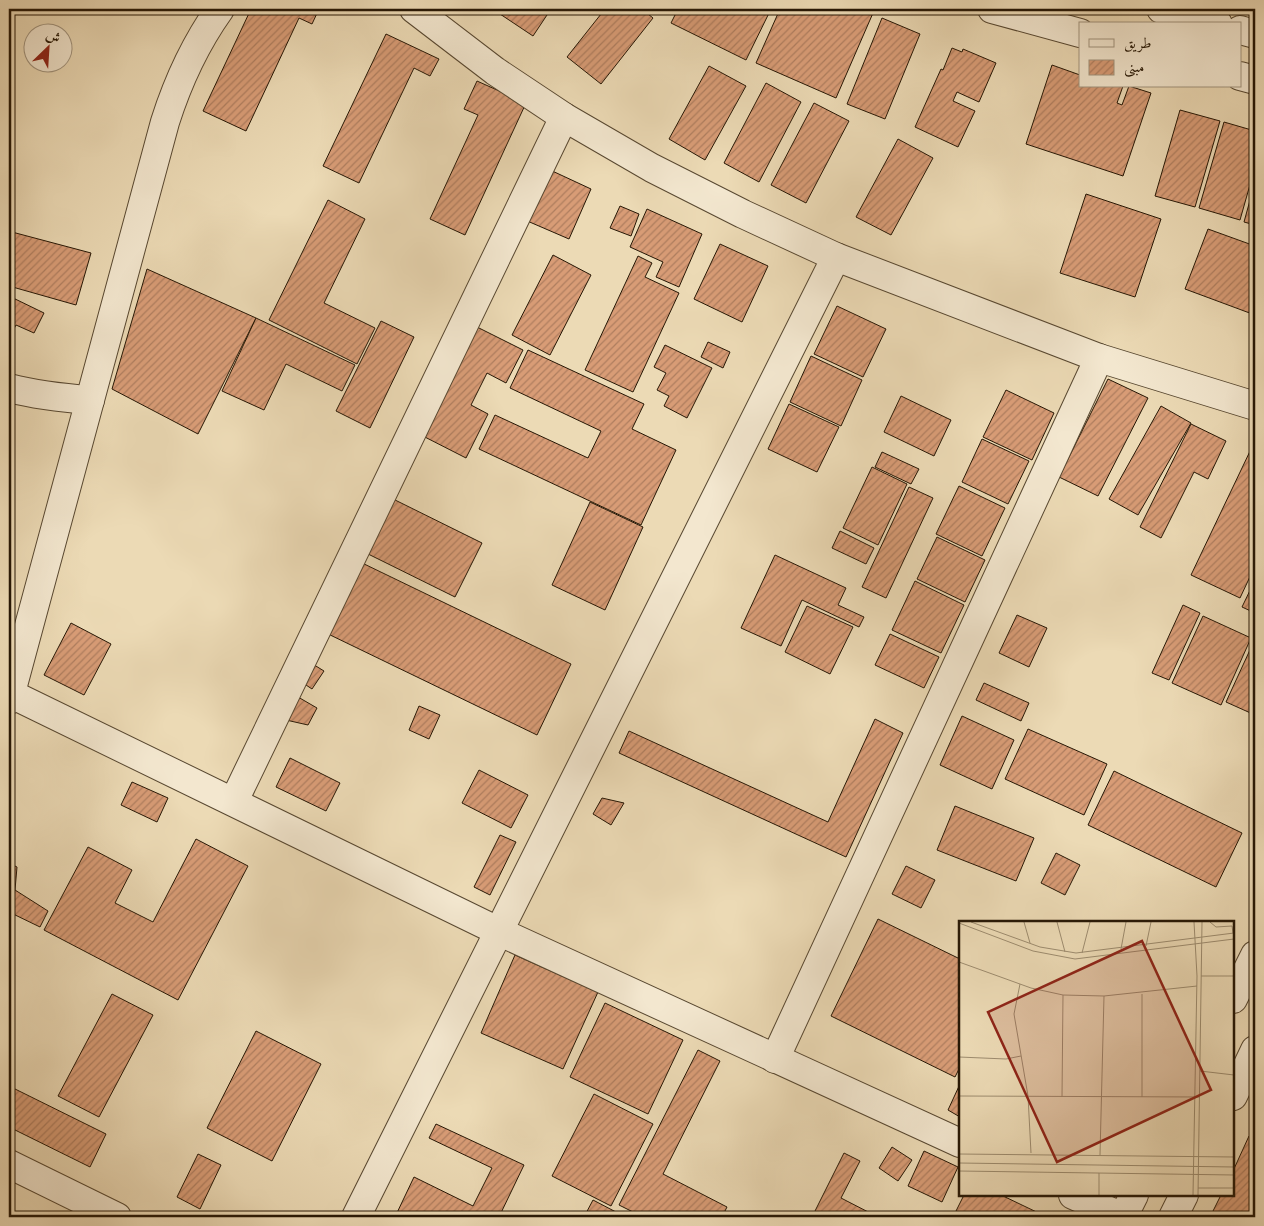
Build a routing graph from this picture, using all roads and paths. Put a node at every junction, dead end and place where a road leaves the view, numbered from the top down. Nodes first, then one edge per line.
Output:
1 (220, 9) edge
2 (414, 9) edge
3 (992, 9) edge
4 (1161, 9) edge
5 (1210, 22) edge
6 (1242, 31) edge
7 (1079, 33) edge
8 (1255, 34) edge
9 (564, 117) junction
10 (836, 257) junction
11 (1099, 358) junction
12 (9, 388) edge
13 (90, 400) junction
14 (1255, 406) edge
15 (9, 695) edge
16 (234, 801) junction
17 (500, 932) junction
18 (1255, 955) edge
19 (1234, 997) edge
20 (775, 1059) junction
21 (1253, 1062) edge
22 (1234, 1094) edge
23 (959, 1143) edge
24 (9, 1164) edge
25 (1076, 1196) edge
26 (1134, 1196) edge
27 (1184, 1196) edge
28 (117, 1217) edge
29 (356, 1217) edge
30 (1123, 1217) edge
31 (1173, 1217) edge

1 - 13 street
2 - 9 street
3 - 7 street
4 - 5 street
6 - 8 street
9 - 10 street
9 - 16 street
10 - 11 street
10 - 17 street
11 - 14 street
11 - 20 street
12 - 13 street
13 - 15 street
15 - 16 street
16 - 17 street
17 - 20 street
17 - 29 street
18 - 19 street
20 - 23 street
21 - 22 street
24 - 28 street
25 - 30 street
26 - 30 street
27 - 31 street

